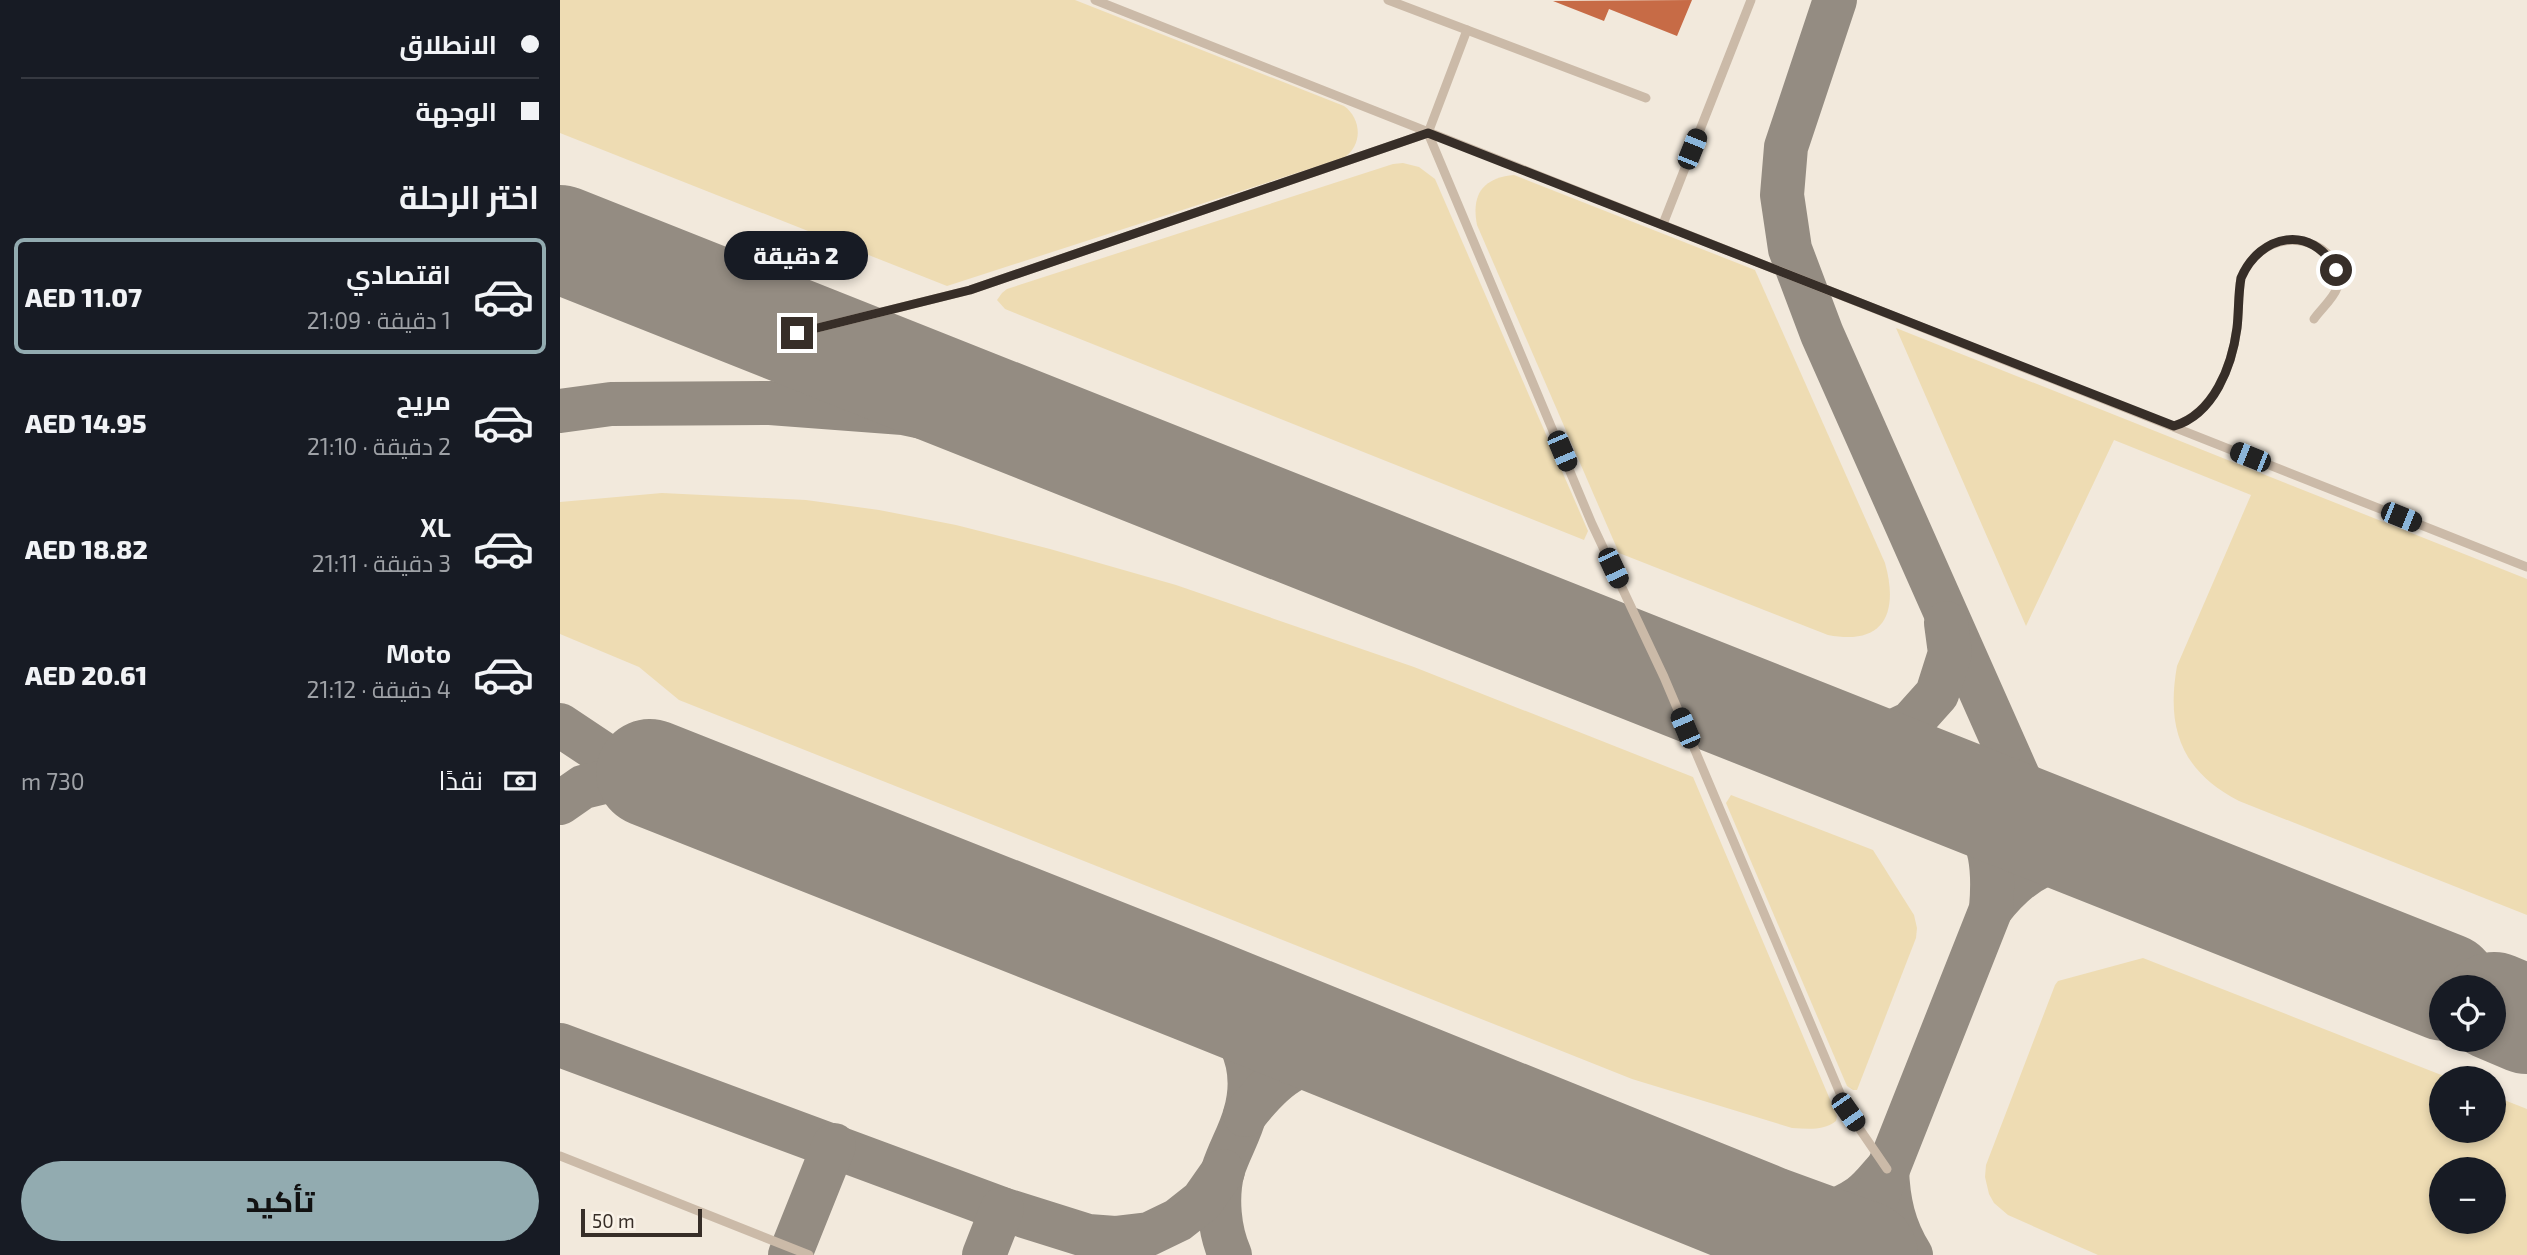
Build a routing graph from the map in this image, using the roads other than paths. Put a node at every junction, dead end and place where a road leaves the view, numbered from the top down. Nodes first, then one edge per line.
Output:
1 (1095, 0) edge
2 (1388, 0) edge
3 (1751, 0) edge
4 (1467, 30) junction
5 (1646, 98) dead end
6 (1428, 133) junction
7 (1663, 224) junction
8 (2314, 319) dead end
9 (797, 333) dead end
10 (2174, 426) junction
11 (2527, 567) edge
12 (560, 1156) edge
13 (1887, 1169) dead end
14 (809, 1255) edge

1 - 6 lane
2 - 4 lane
3 - 7 lane
4 - 5 lane
4 - 6 lane
6 - 7 lane
6 - 9 lane
6 - 13 lane
7 - 10 lane
8 - 10 lane
10 - 11 lane
12 - 14 lane

